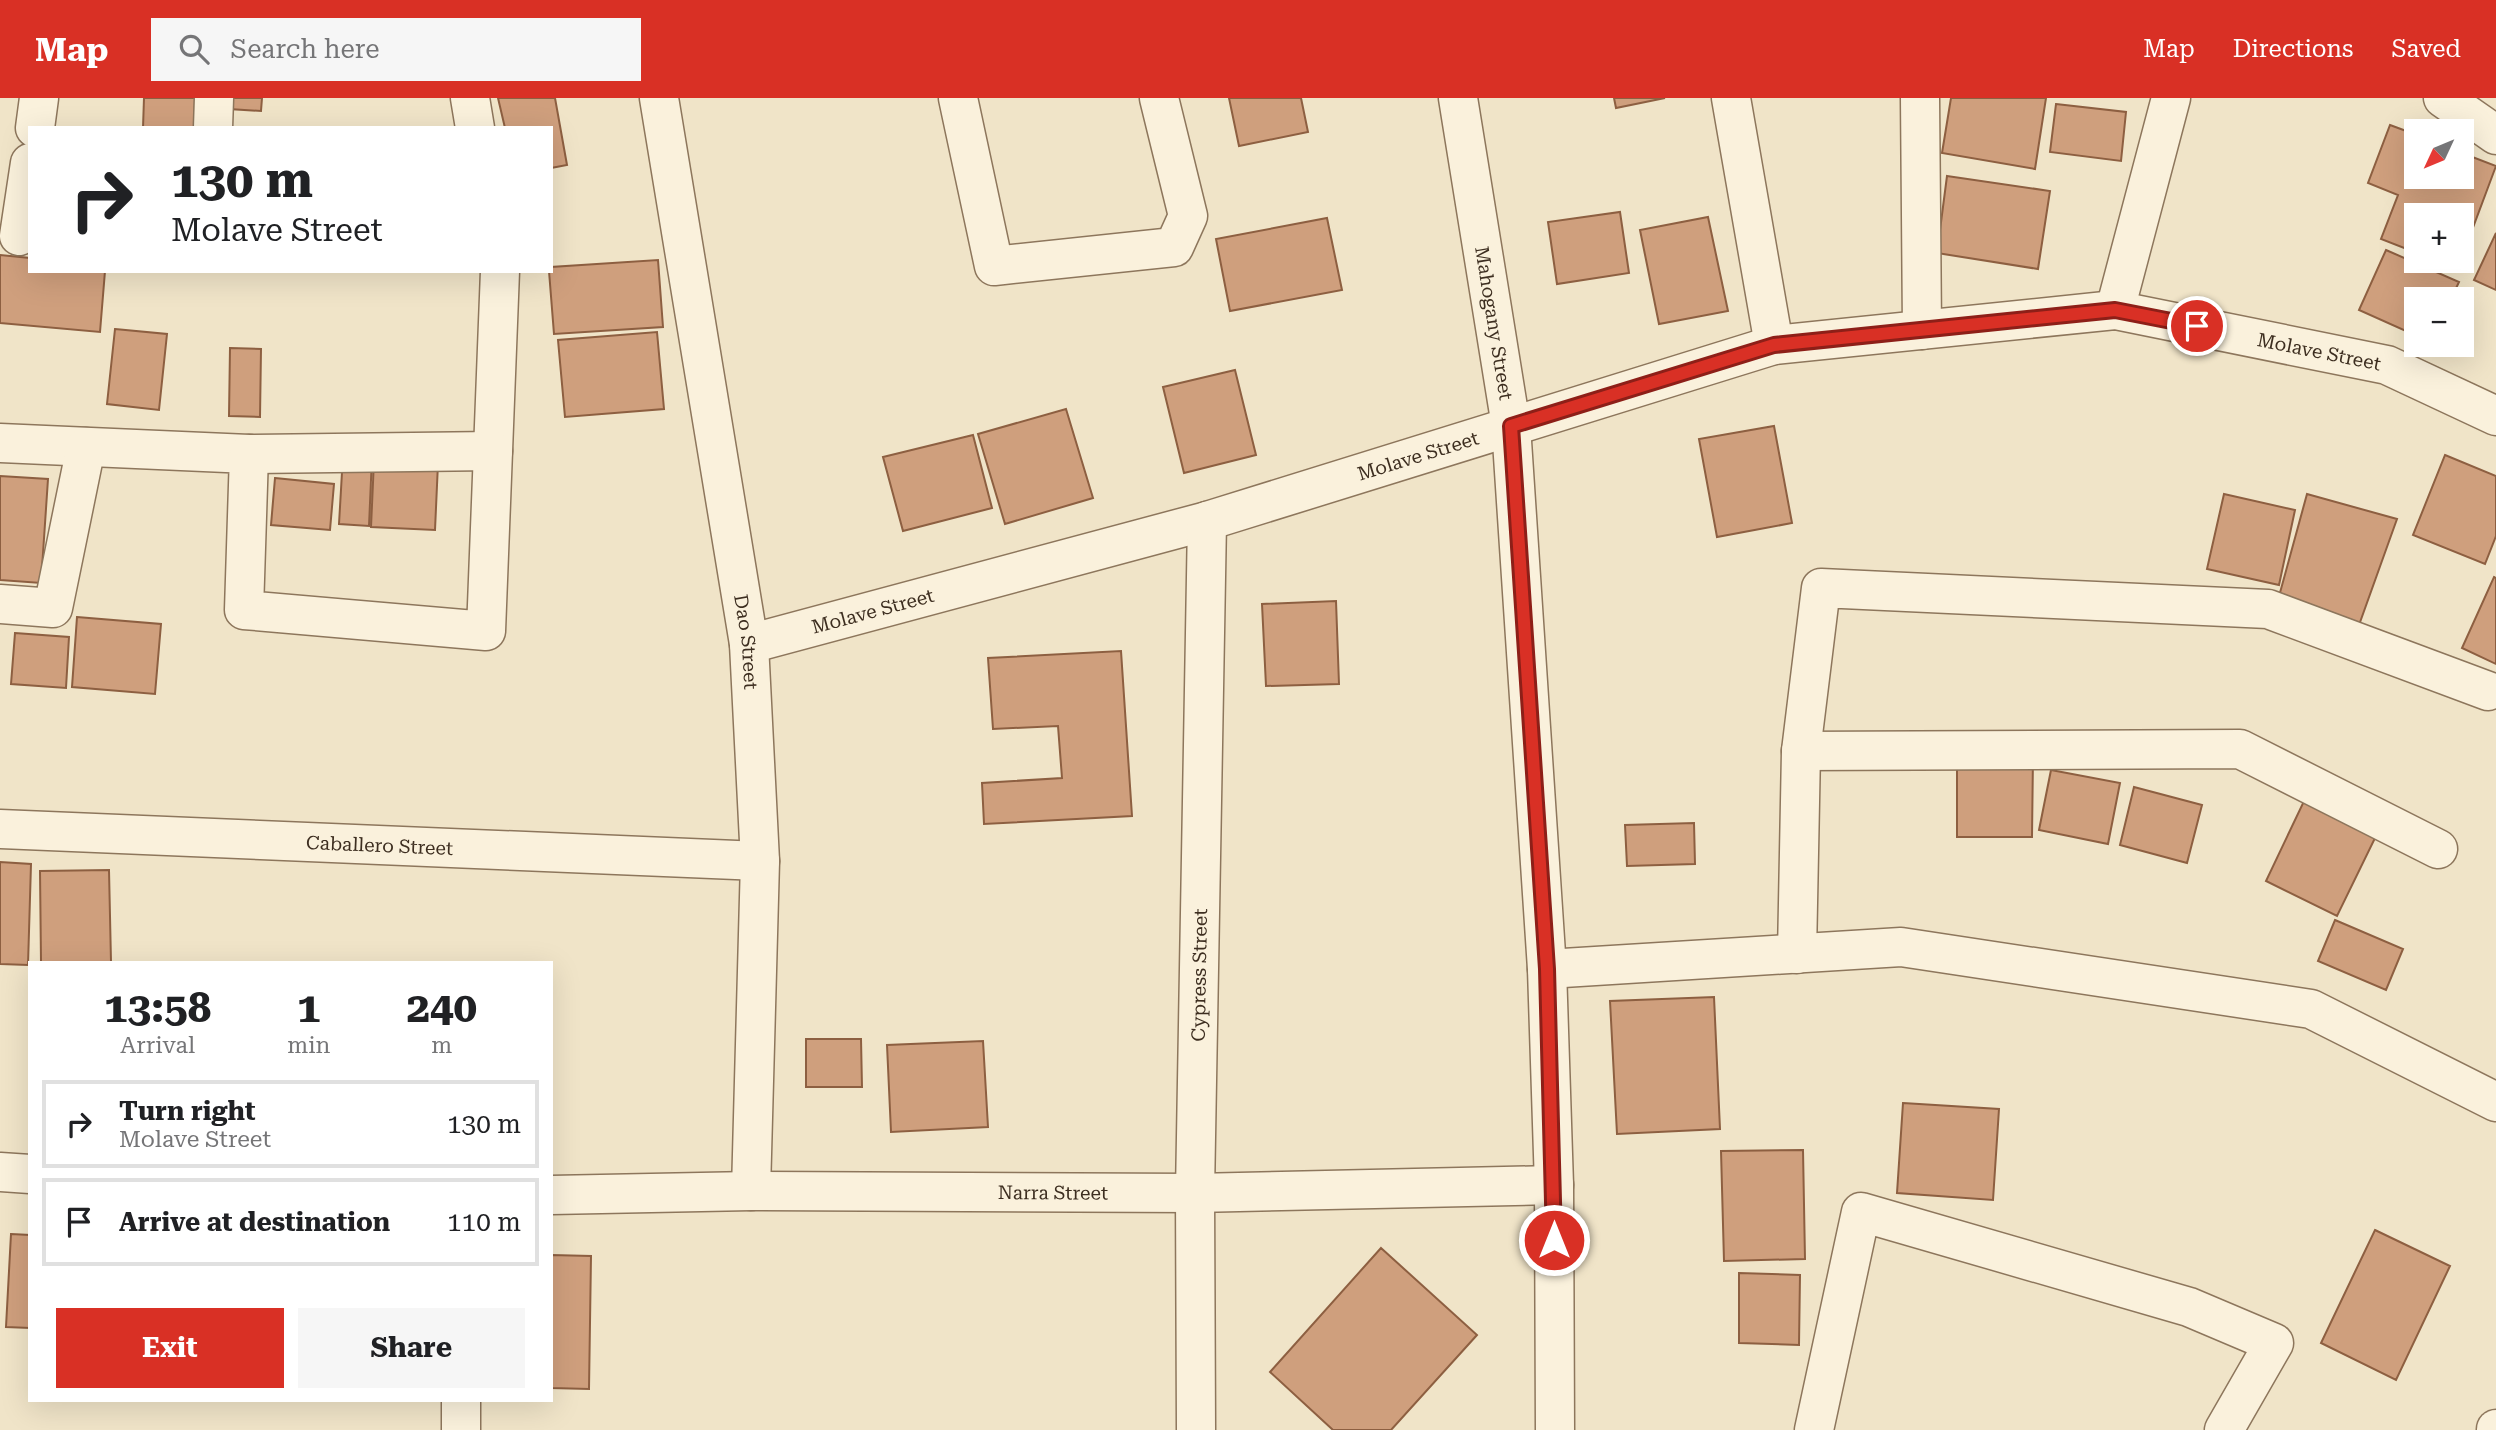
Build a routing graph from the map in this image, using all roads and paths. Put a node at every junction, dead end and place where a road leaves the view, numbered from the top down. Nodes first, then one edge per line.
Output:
1 (39, 98) edge
2 (214, 98) edge
3 (470, 98) edge
4 (659, 98) edge
5 (958, 98) edge
6 (1159, 98) edge
7 (1458, 98) edge
8 (1731, 98) edge
9 (1920, 98) edge
10 (2171, 98) edge
11 (2443, 98) edge
12 (35, 126) edge
13 (213, 126) edge
14 (475, 126) edge
15 (2496, 135) edge
16 (28, 173) edge
17 (16, 236) edge
18 (500, 273) edge
19 (2115, 310) junction
20 (1922, 330) junction
21 (1774, 345) junction
22 (2496, 416) edge
23 (1511, 426) junction
24 (0, 443) edge
25 (86, 447) junction
26 (493, 451) junction
27 (249, 454) junction
28 (1207, 521) junction
29 (0, 604) edge
30 (749, 644) junction
31 (2488, 691) dead end
32 (1801, 751) junction
33 (0, 829) edge
34 (2438, 849) dead end
35 (761, 861) junction
36 (1797, 954) junction
37 (1547, 969) junction
38 (2496, 1102) edge
39 (0, 1172) edge
40 (28, 1174) edge
41 (1554, 1185) junction
42 (751, 1191) junction
43 (1195, 1193) junction
44 (553, 1195) edge
45 (461, 1402) edge
46 (461, 1430) edge
47 (1196, 1430) edge
48 (1555, 1430) edge
49 (1814, 1430) edge
50 (2224, 1430) edge

1 - 12 street
2 - 13 street
3 - 14 street
4 - 30 street, Dao Street
5 - 6 street
7 - 23 street, Mahogany Street
8 - 21 street
9 - 20 street
10 - 19 street
11 - 15 street
16 - 17 street
18 - 26 street
19 - 20 street, Molave Street
19 - 22 street, Molave Street
20 - 21 street, Molave Street
21 - 23 street, Molave Street
23 - 28 street, Molave Street
23 - 37 street, Mahogany Street
24 - 25 street
25 - 27 street
25 - 29 street
26 - 27 street
26 - 27 street
28 - 30 street, Molave Street
28 - 43 street, Cypress Street
30 - 35 street, Dao Street
31 - 32 street
32 - 34 street
32 - 36 street
33 - 35 street, Caballero Street
35 - 42 street, Dao Street
36 - 37 street
36 - 38 street
37 - 41 street, Mahogany Street
39 - 40 street
41 - 43 street, Narra Street
41 - 48 street, Mahogany Street
42 - 43 street, Narra Street
42 - 44 street, Narra Street
43 - 47 street, Cypress Street
45 - 46 street
49 - 50 street

